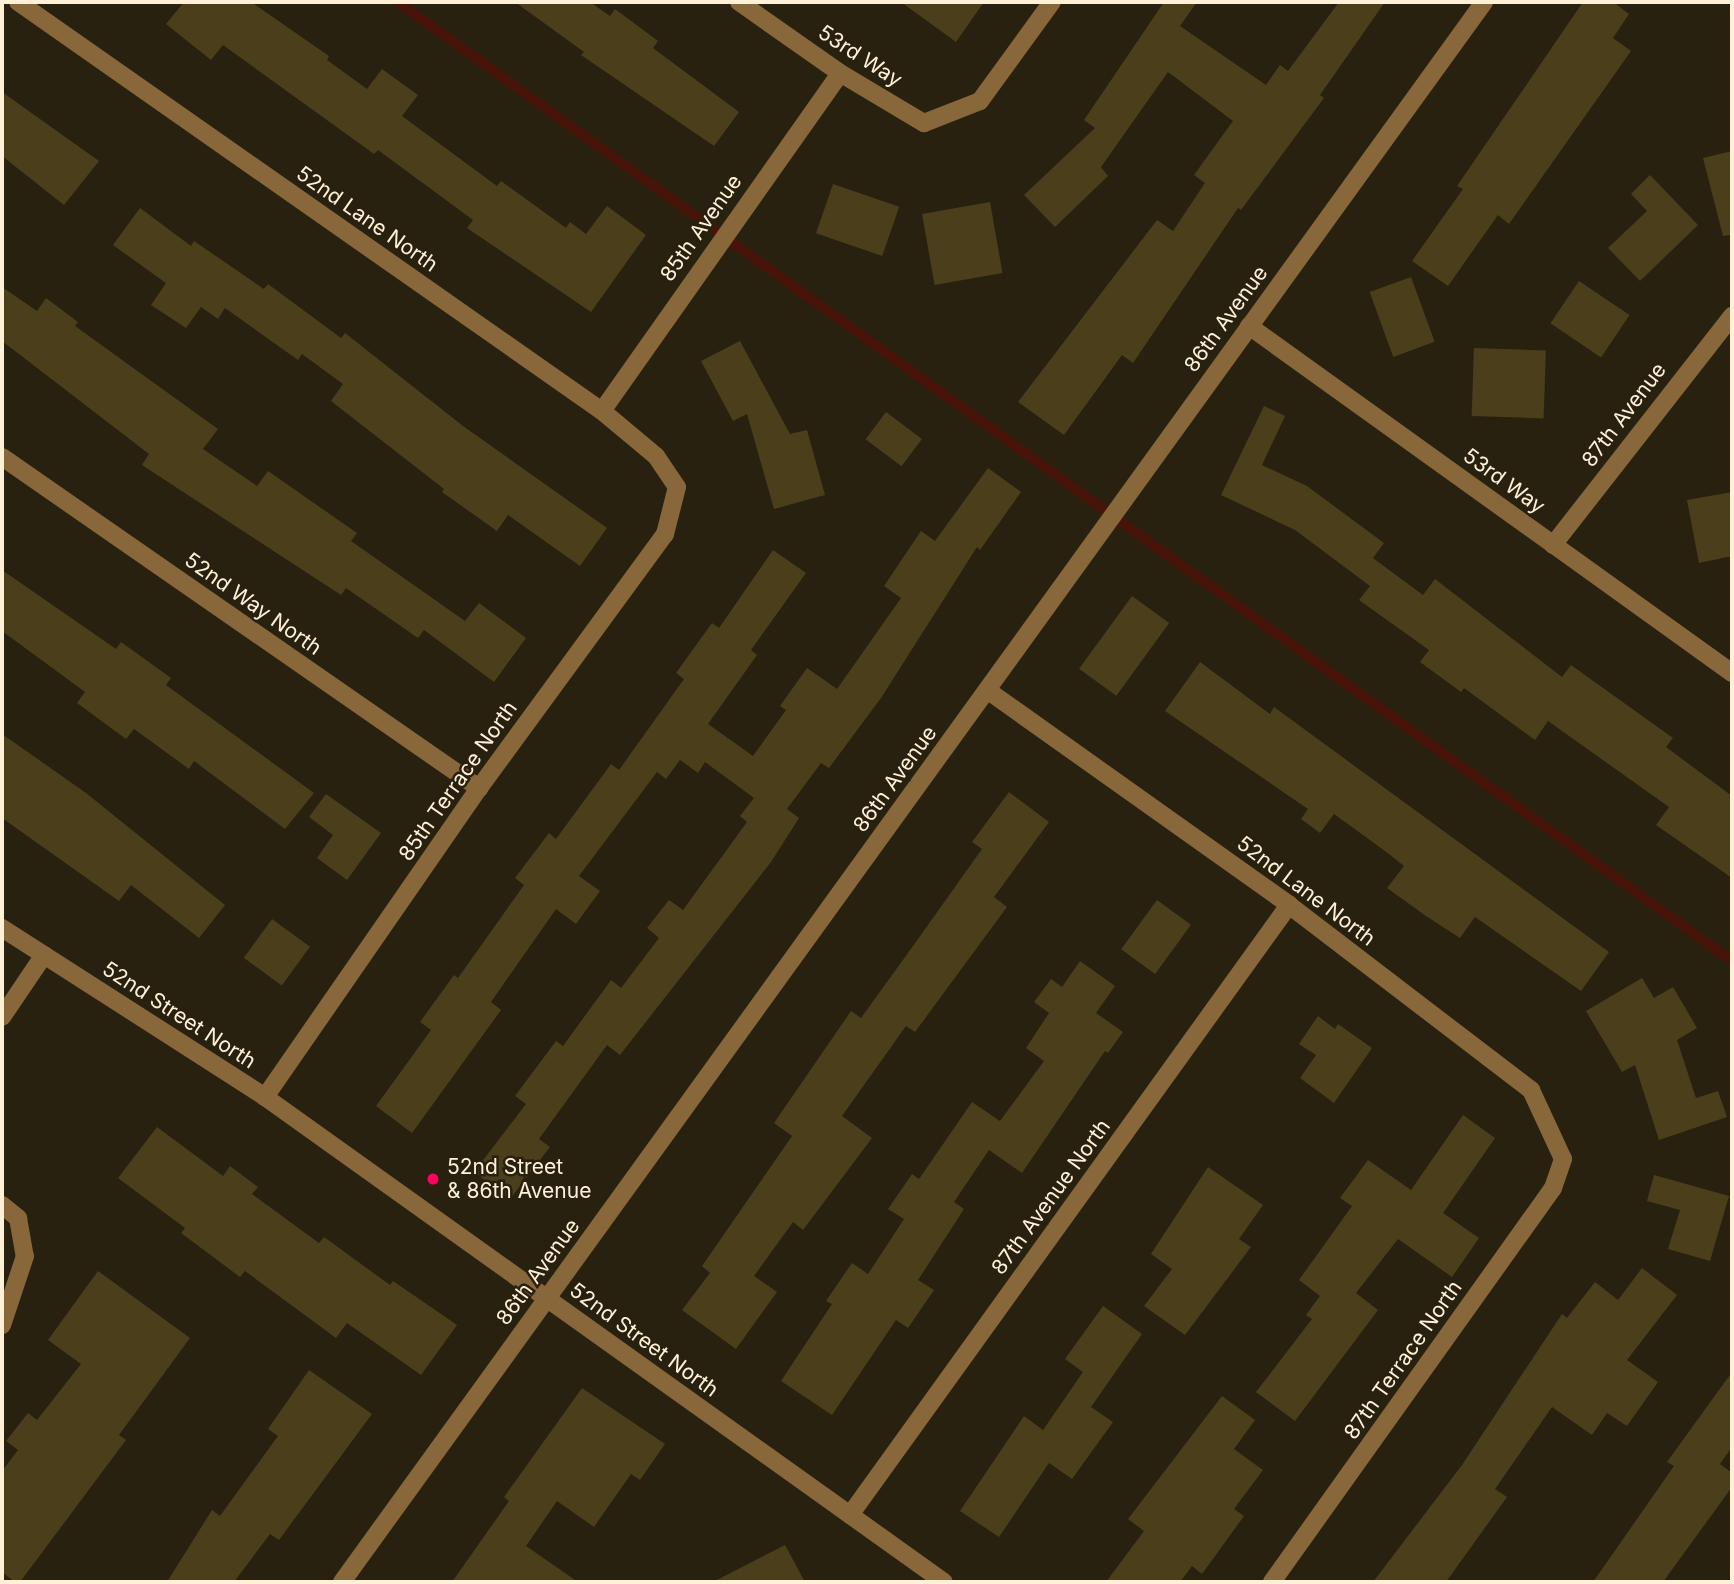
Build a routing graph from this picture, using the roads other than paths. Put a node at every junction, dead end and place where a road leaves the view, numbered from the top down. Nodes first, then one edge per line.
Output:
1 (18, 2) edge
2 (739, 2) edge
3 (1052, 2) edge
4 (1484, 2) edge
5 (840, 73) junction
6 (1732, 316) edge
7 (1249, 326) junction
8 (602, 411) junction
9 (2, 457) edge
10 (677, 488) joint
11 (1553, 545) junction
12 (1732, 673) edge
13 (988, 690) junction
14 (479, 788) junction
15 (1289, 905) junction
16 (2, 928) edge
17 (44, 955) junction
18 (2, 1017) edge
19 (265, 1097) junction
20 (1563, 1159) joint
21 (2, 1205) edge
22 (547, 1298) junction
23 (2, 1325) edge
24 (850, 1515) junction
25 (342, 1582) edge
26 (944, 1582) edge
27 (1272, 1582) edge

1 - 8 street, 52nd Lane North
2 - 5 street, 53rd Way
3 - 5 street, 53rd Way
4 - 7 street, 86th Avenue
5 - 8 street, 85th Avenue
6 - 11 street, 87th Avenue
7 - 11 street, 53rd Way
7 - 13 street, 86th Avenue
8 - 10 street, 52nd Lane North
9 - 14 street, 52nd Way North
10 - 14 street, 85th Terrace North
11 - 12 street, 53rd Way
13 - 15 street, 52nd Lane North
13 - 22 street, 86th Avenue
14 - 19 street, 85th Terrace North
15 - 20 street, 52nd Lane North
15 - 24 street, 87th Avenue North
16 - 17 street, 52nd Street North
17 - 18 street
17 - 19 street, 52nd Street North
19 - 22 street, 52nd Street North
20 - 27 street, 87th Terrace North
21 - 23 street
22 - 24 street, 52nd Street North
22 - 25 street, 86th Avenue
24 - 26 street, 52nd Street North

